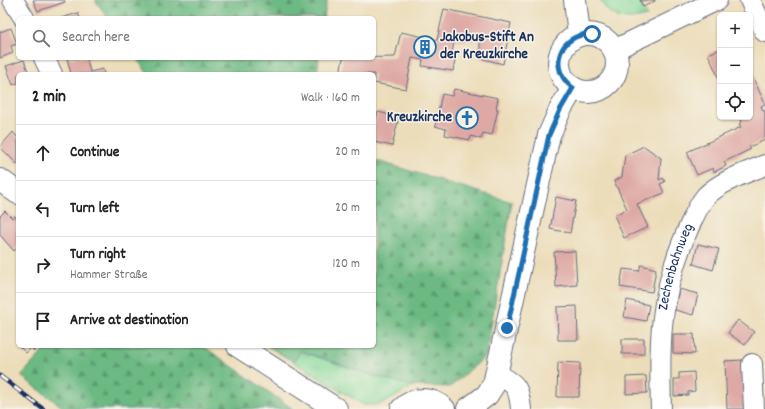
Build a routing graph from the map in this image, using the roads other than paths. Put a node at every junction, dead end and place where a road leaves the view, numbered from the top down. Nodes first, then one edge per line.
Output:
1 (13, 0) edge
2 (575, 0) edge
3 (717, 0) edge
4 (750, 0) edge
5 (23, 16) edge
6 (765, 32) edge
7 (579, 35) junction
8 (614, 50) junction
9 (45, 60) edge
10 (51, 72) edge
11 (573, 88) junction
12 (765, 165) edge
13 (0, 180) edge
14 (16, 192) edge
15 (241, 348) edge
16 (752, 364) dead end
17 (497, 374) junction
18 (336, 409) edge
19 (402, 409) edge
20 (444, 409) edge
21 (468, 409) edge
22 (521, 409) edge
23 (661, 409) edge
24 (754, 409) edge

1 - 5 street
2 - 7 main road
3 - 8 street
4 - 6 street
7 - 8 main road
7 - 11 main road
8 - 11 main road
9 - 10 street
11 - 17 main road
12 - 23 street, Zechenbahnweg
13 - 14 main road
15 - 18 main road
16 - 24 street
17 - 21 main road
17 - 22 street
19 - 20 main road

